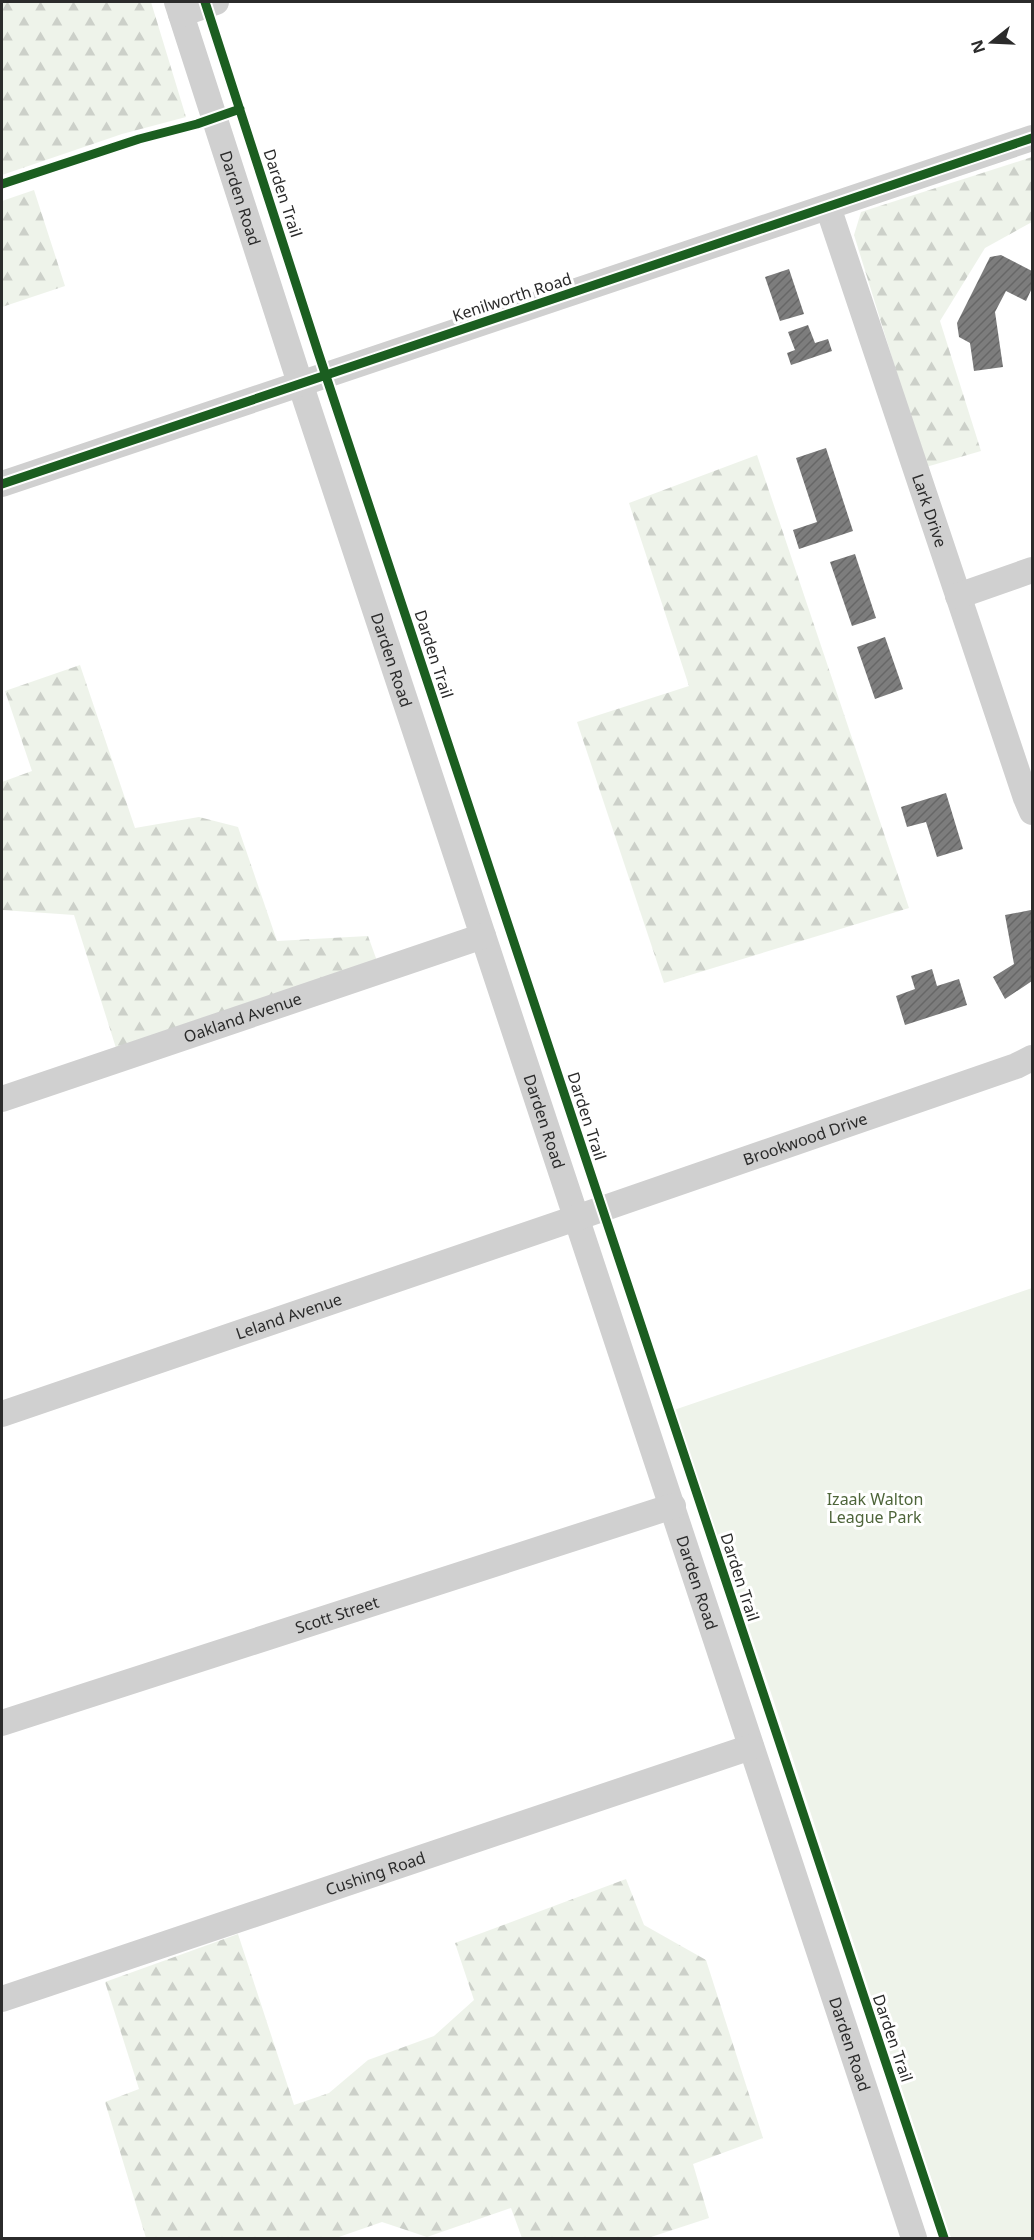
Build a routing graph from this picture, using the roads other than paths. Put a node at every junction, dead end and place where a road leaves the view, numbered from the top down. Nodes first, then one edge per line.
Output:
1 (216, 2) edge
2 (179, 8) edge
3 (1032, 138) edge
4 (828, 207) junction
5 (300, 384) junction
6 (2, 484) edge
7 (1032, 570) edge
8 (958, 596) junction
9 (1032, 812) edge
10 (483, 936) junction
11 (1032, 1058) edge
12 (2, 1099) edge
13 (576, 1218) junction
14 (2, 1414) edge
15 (673, 1506) junction
16 (2, 1723) edge
17 (751, 1747) junction
18 (2, 1999) edge
19 (906, 2236) edge

1 - 2 street
2 - 5 street, Darden Road
3 - 4 street, Kenilworth Road
4 - 5 street, Kenilworth Road
4 - 8 street, Lark Drive
5 - 6 street, Kenilworth Road
5 - 10 street, Darden Road
7 - 8 street
8 - 9 street, Lark Drive
10 - 12 street, Oakland Avenue
10 - 13 street, Darden Road
11 - 13 street, Brookwood Drive
13 - 14 street, Leland Avenue
13 - 15 street, Darden Road
15 - 16 street, Scott Street
15 - 17 street, Darden Road
17 - 18 street, Cushing Road
17 - 19 street, Darden Road

